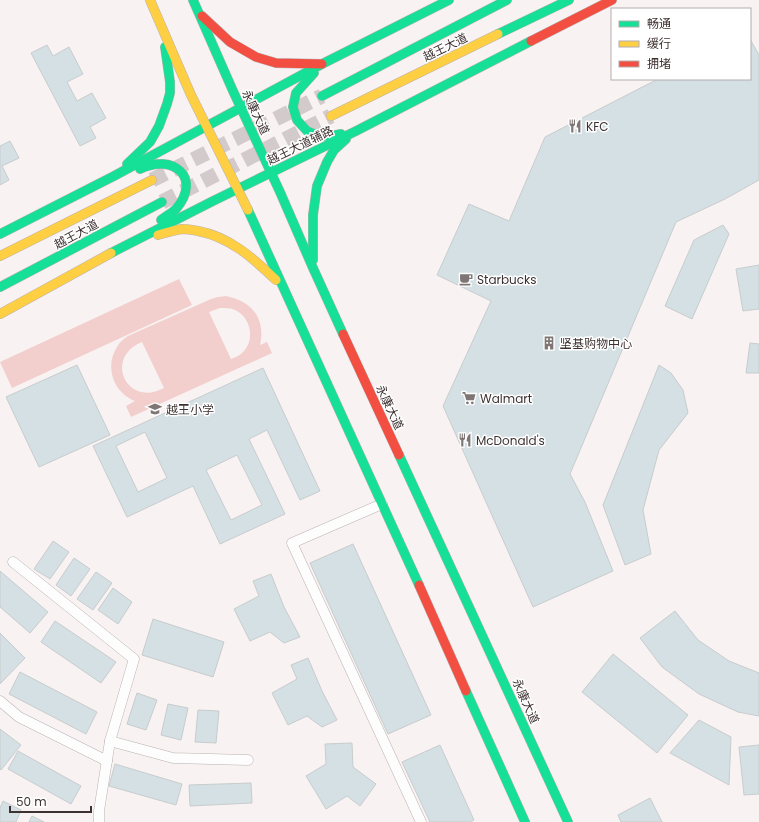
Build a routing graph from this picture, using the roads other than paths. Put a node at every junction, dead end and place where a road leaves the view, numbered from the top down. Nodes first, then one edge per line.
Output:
1 (150, 0) edge
2 (193, 0) edge
3 (449, 0) edge
4 (506, 0) edge
5 (569, 0) edge
6 (612, 0) edge
7 (198, 11) junction
8 (163, 31) junction
9 (322, 64) junction
10 (322, 96) tunnel mouth
11 (241, 108) junction
12 (331, 116) tunnel mouth
13 (206, 126) junction
14 (356, 131) junction
15 (271, 172) junction
16 (114, 176) junction
17 (152, 180) tunnel mouth
18 (237, 189) junction
19 (162, 202) tunnel mouth
20 (0, 234) edge
21 (138, 240) junction
22 (0, 256) edge
23 (313, 268) junction
24 (282, 285) junction
25 (0, 287) edge
26 (0, 314) edge
27 (382, 504) junction
28 (13, 562) dead end
29 (0, 701) edge
30 (110, 741) junction
31 (248, 760) dead end
32 (107, 761) junction
33 (99, 822) edge
34 (421, 822) edge
35 (525, 822) edge
36 (568, 822) edge

1 - 8 main road
2 - 7 main road, 永康大道
3 - 9 main road
4 - 10 main road, 越王大道
5 - 12 main road, 越王大道
6 - 14 main road, 越王大道辅路
7 - 9 main road
7 - 11 main road, 永康大道
8 - 13 main road
8 - 16 main road
9 - 11 main road
9 - 14 main road
11 - 13 main road
11 - 15 main road, 永康大道
13 - 16 main road
13 - 18 main road
14 - 15 main road, 越王大道辅路
14 - 23 main road
15 - 18 main road, 越王大道辅路
15 - 23 main road, 永康大道
16 - 20 main road
16 - 21 main road
17 - 22 main road, 越王大道
18 - 21 main road, 越王大道辅路
18 - 24 main road
19 - 25 main road, 越王大道
21 - 24 main road
21 - 26 main road, 越王大道辅路
23 - 36 main road, 永康大道
24 - 27 main road
27 - 34 street
27 - 35 main road
28 - 30 street
29 - 32 street
30 - 31 street
30 - 32 street
32 - 33 street

